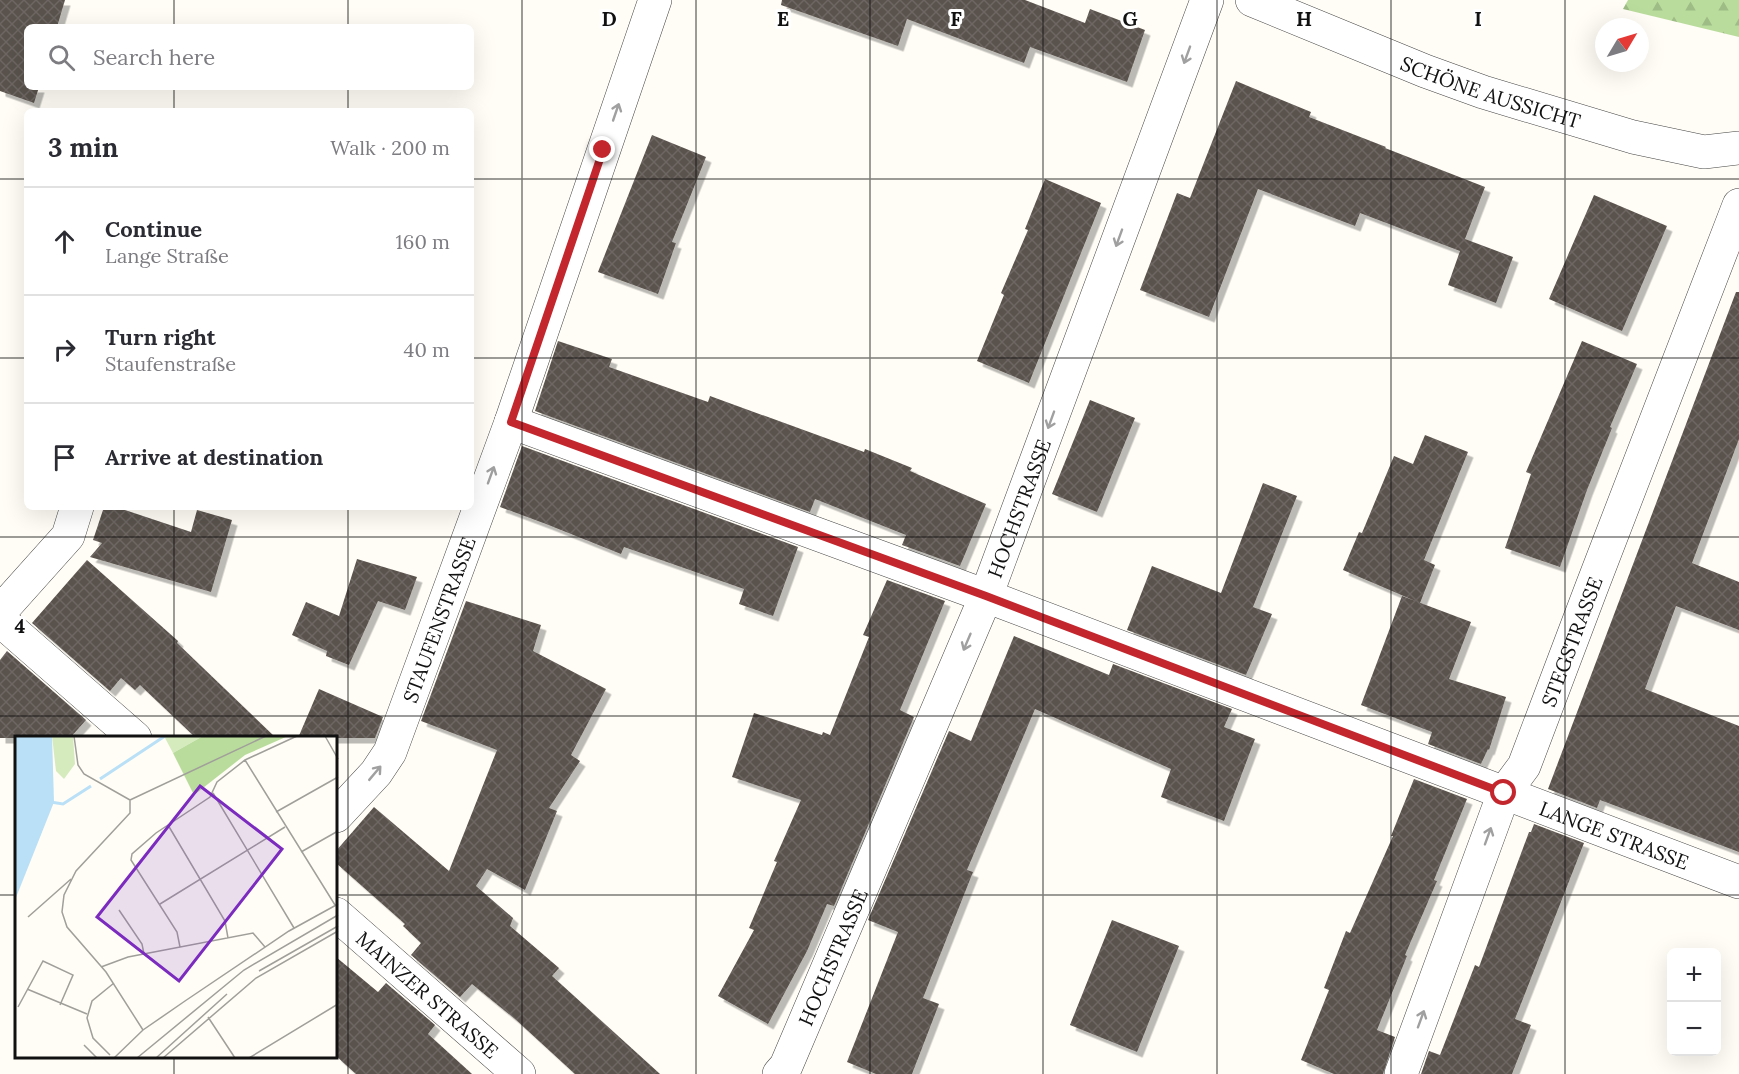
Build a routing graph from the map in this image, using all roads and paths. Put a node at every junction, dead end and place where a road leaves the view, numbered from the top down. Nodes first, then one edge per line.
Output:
1 (655, 0) edge
2 (1207, 0) edge
3 (1252, 0) edge
4 (1739, 148) edge
5 (1739, 204) edge
6 (511, 422) junction
7 (76, 510) edge
8 (986, 596) junction
9 (0, 612) edge
10 (0, 620) edge
11 (133, 736) edge
12 (1504, 793) junction
13 (338, 814) edge
14 (1739, 882) edge
15 (338, 916) edge
16 (519, 1074) edge
17 (779, 1074) edge
18 (1401, 1074) edge

6 -> 1 street, STAUFENSTRASSE
2 -> 8 street, HOCHSTRASSE
3 - 4 street, SCHÖNE AUSSICHT
5 - 12 street, STEGSTRASSE
6 - 8 street, LANGE STRASSE
13 -> 6 street, STAUFENSTRASSE
7 - 9 street
8 - 12 street, LANGE STRASSE
8 -> 17 street, HOCHSTRASSE
10 - 11 street
12 - 14 street, LANGE STRASSE
18 -> 12 street, STEGSTRASSE
15 - 16 street, MAINZER STRASSE

